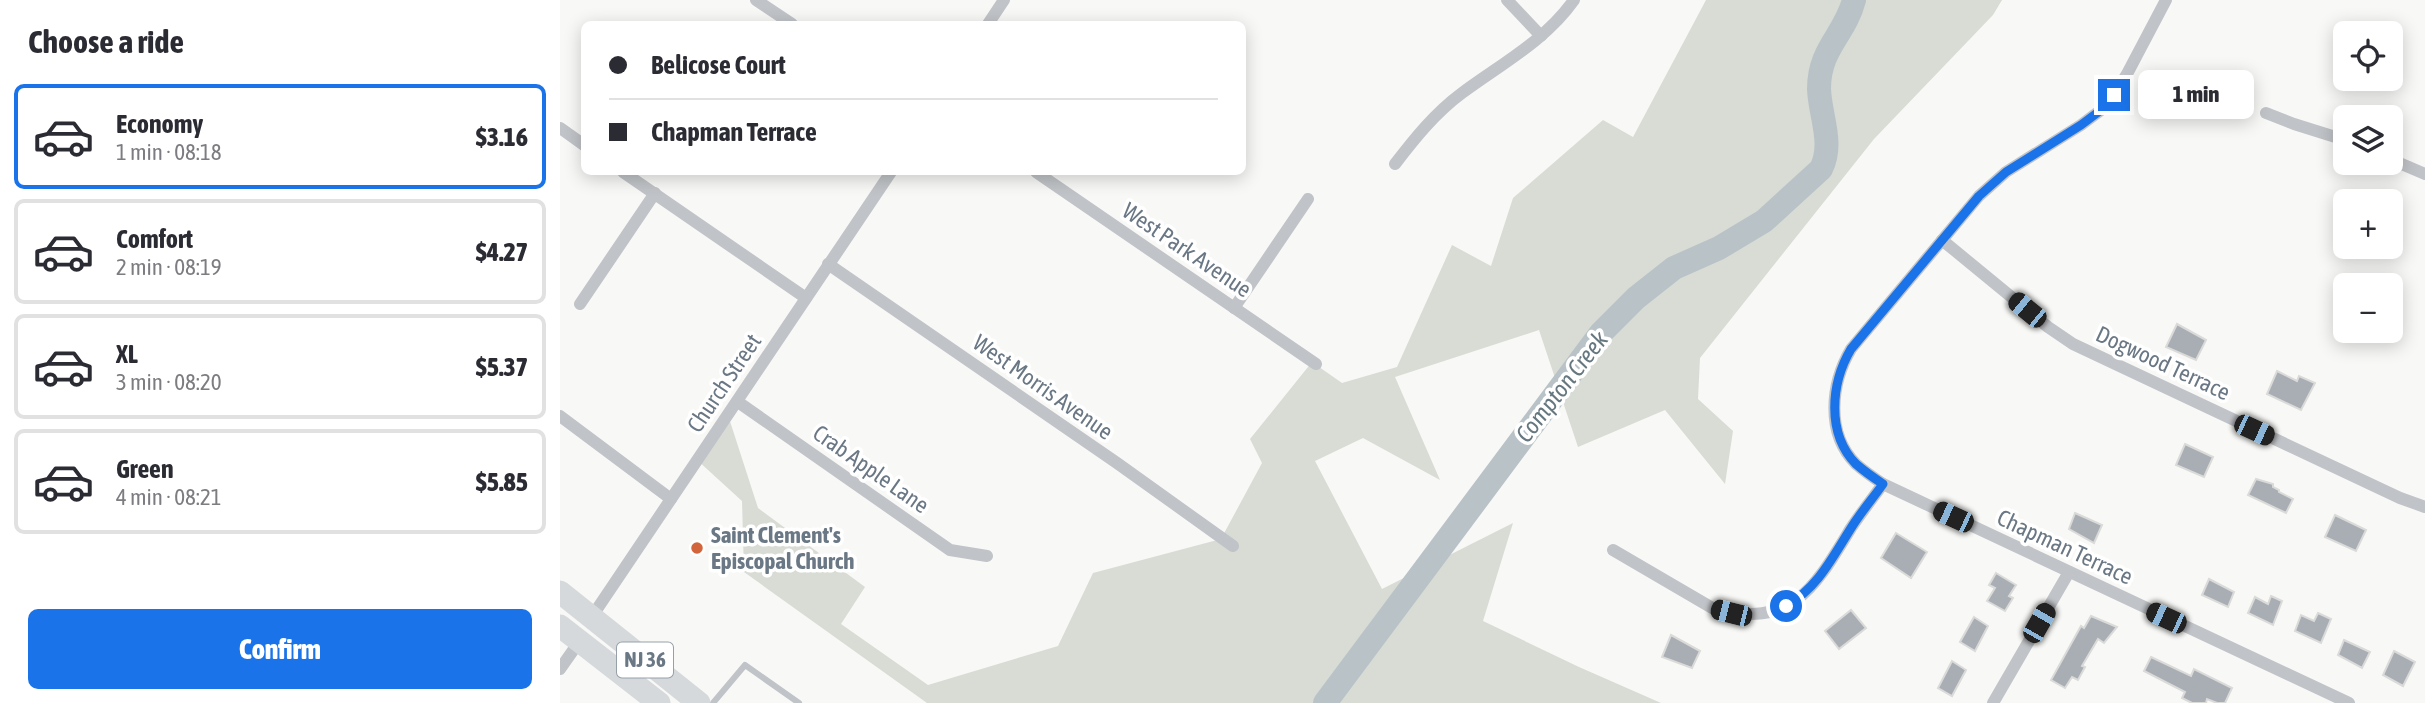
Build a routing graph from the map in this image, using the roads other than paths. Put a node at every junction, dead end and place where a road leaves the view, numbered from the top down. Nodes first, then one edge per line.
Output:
1 (756, 0) edge
2 (1004, 0) edge
3 (1507, 0) edge
4 (1574, 0) edge
5 (2166, 0) edge
6 (788, 21) edge
7 (990, 21) edge
8 (1541, 36) junction
9 (2266, 113) dead end
10 (560, 128) edge
11 (2333, 135) edge
12 (581, 143) edge
13 (1395, 164) dead end
14 (2403, 165) edge
15 (2425, 174) edge
16 (627, 175) edge
17 (889, 175) edge
18 (1040, 175) edge
19 (655, 194) junction
20 (1308, 199) dead end
21 (1942, 240) junction
22 (828, 264) junction
23 (806, 298) junction
24 (580, 304) dead end
25 (1234, 308) junction
26 (1315, 364) dead end
27 (738, 402) junction
28 (560, 416) edge
29 (1883, 484) junction
30 (671, 499) junction
31 (2425, 507) edge
32 (1233, 546) dead end
33 (1614, 550) dead end
34 (987, 556) dead end
35 (2070, 572) junction
36 (560, 592) edge
37 (591, 618) junction
38 (560, 626) edge
39 (579, 642) junction
40 (560, 669) edge
41 (2332, 700) edge
42 (659, 703) edge
43 (699, 703) edge
44 (713, 703) edge
45 (799, 703) edge
46 (1993, 703) edge
47 (2348, 703) edge

1 - 6 street
2 - 7 street
3 - 8 street
4 - 8 street
5 - 21 street, Chapman Terrace
8 - 13 street
9 - 11 street
10 - 12 street
14 - 15 street
16 - 19 street
17 - 22 street, Church Street
18 - 25 street, West Park Avenue
19 - 23 street
19 - 24 street
20 - 25 street
21 - 29 street, Chapman Terrace
21 - 31 street, Dogwood Terrace
22 - 23 street, Church Street
22 - 32 street, West Morris Avenue
23 - 27 street, Church Street
25 - 26 street, West Park Avenue
27 - 30 street, Church Street
27 - 34 street, Crab Apple Lane
28 - 30 street
29 - 33 street
29 - 35 street, Chapman Terrace
30 - 37 street, Church Street
35 - 41 street, Chapman Terrace
35 - 46 street
36 - 37 highway, NJ 36
37 - 43 highway, NJ 36
38 - 39 highway, NJ 36
39 - 40 street
39 - 42 highway, NJ 36
41 - 47 street, Chapman Terrace
44 - 45 lane

